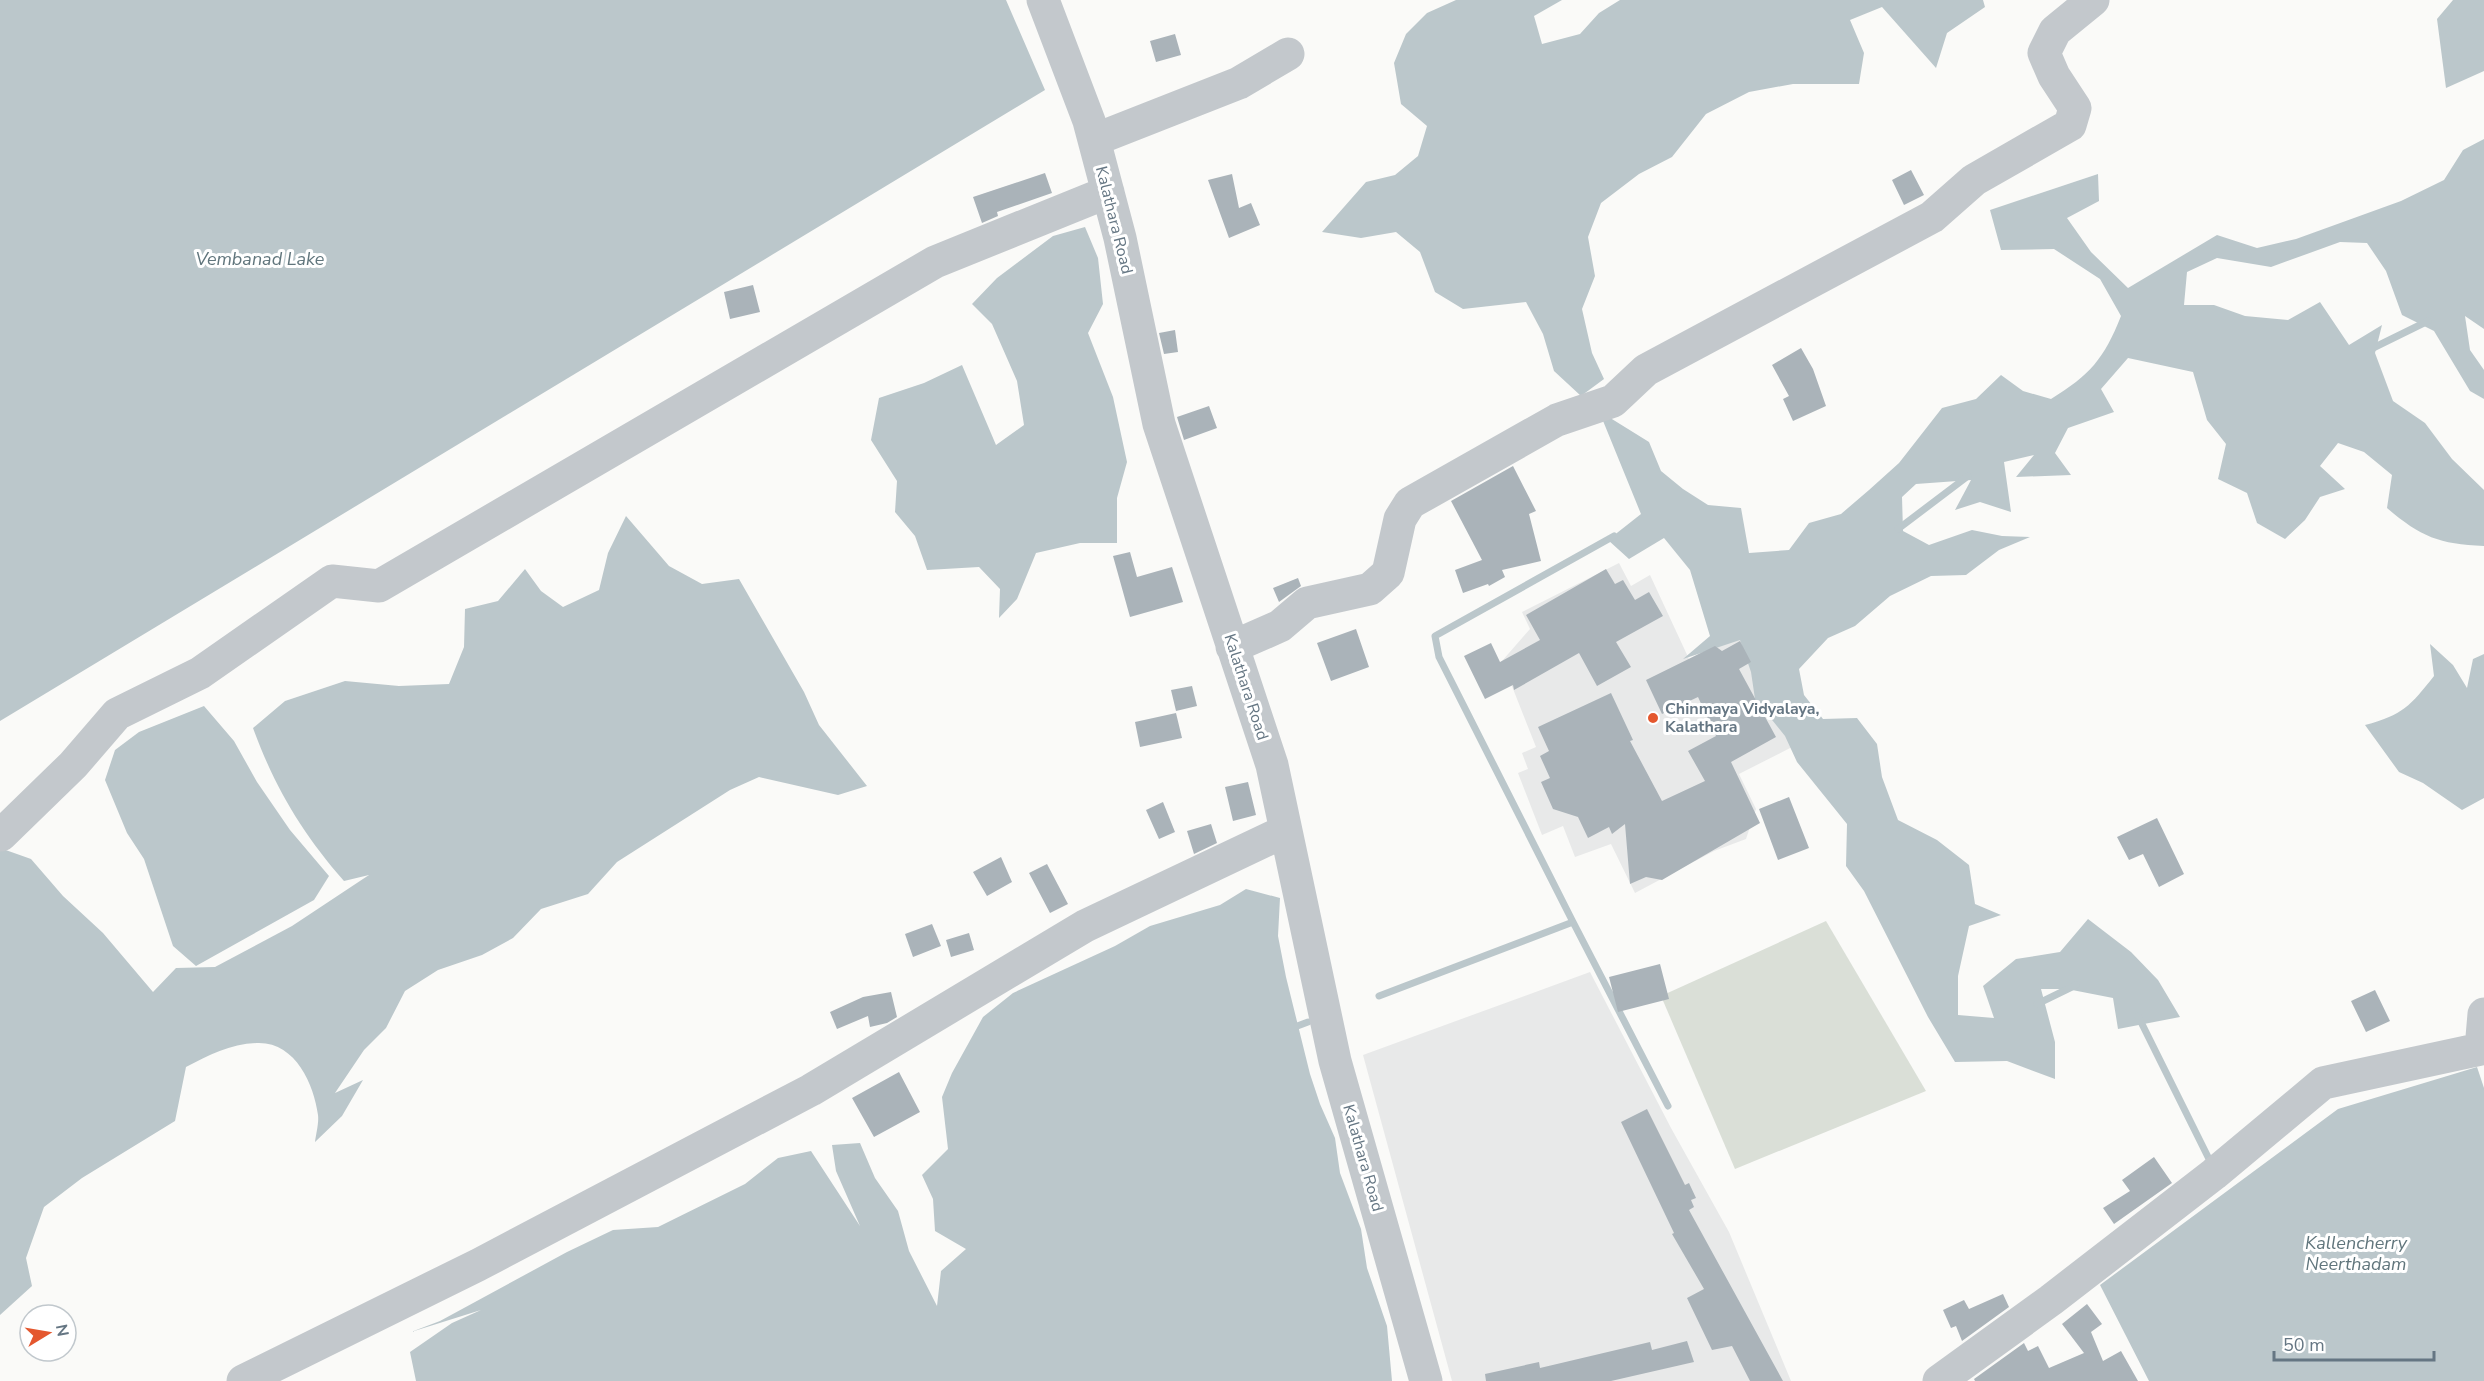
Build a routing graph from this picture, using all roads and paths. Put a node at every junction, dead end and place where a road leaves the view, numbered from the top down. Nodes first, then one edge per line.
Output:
1 (1043, 0) edge
2 (2093, 0) edge
3 (1288, 54) dead end
4 (1094, 140) junction
5 (1108, 192) junction
6 (1232, 646) junction
7 (1284, 831) junction
8 (1, 835) edge
9 (2484, 1014) edge
10 (243, 1381) edge
11 (1426, 1381) edge
12 (1939, 1381) edge

1 - 4 street, Kalathara Road
2 - 6 street
3 - 4 street
4 - 5 street, Kalathara Road
5 - 6 street, Kalathara Road
5 - 8 street
6 - 7 street, Kalathara Road
7 - 10 street
7 - 11 street, Kalathara Road
9 - 12 street

